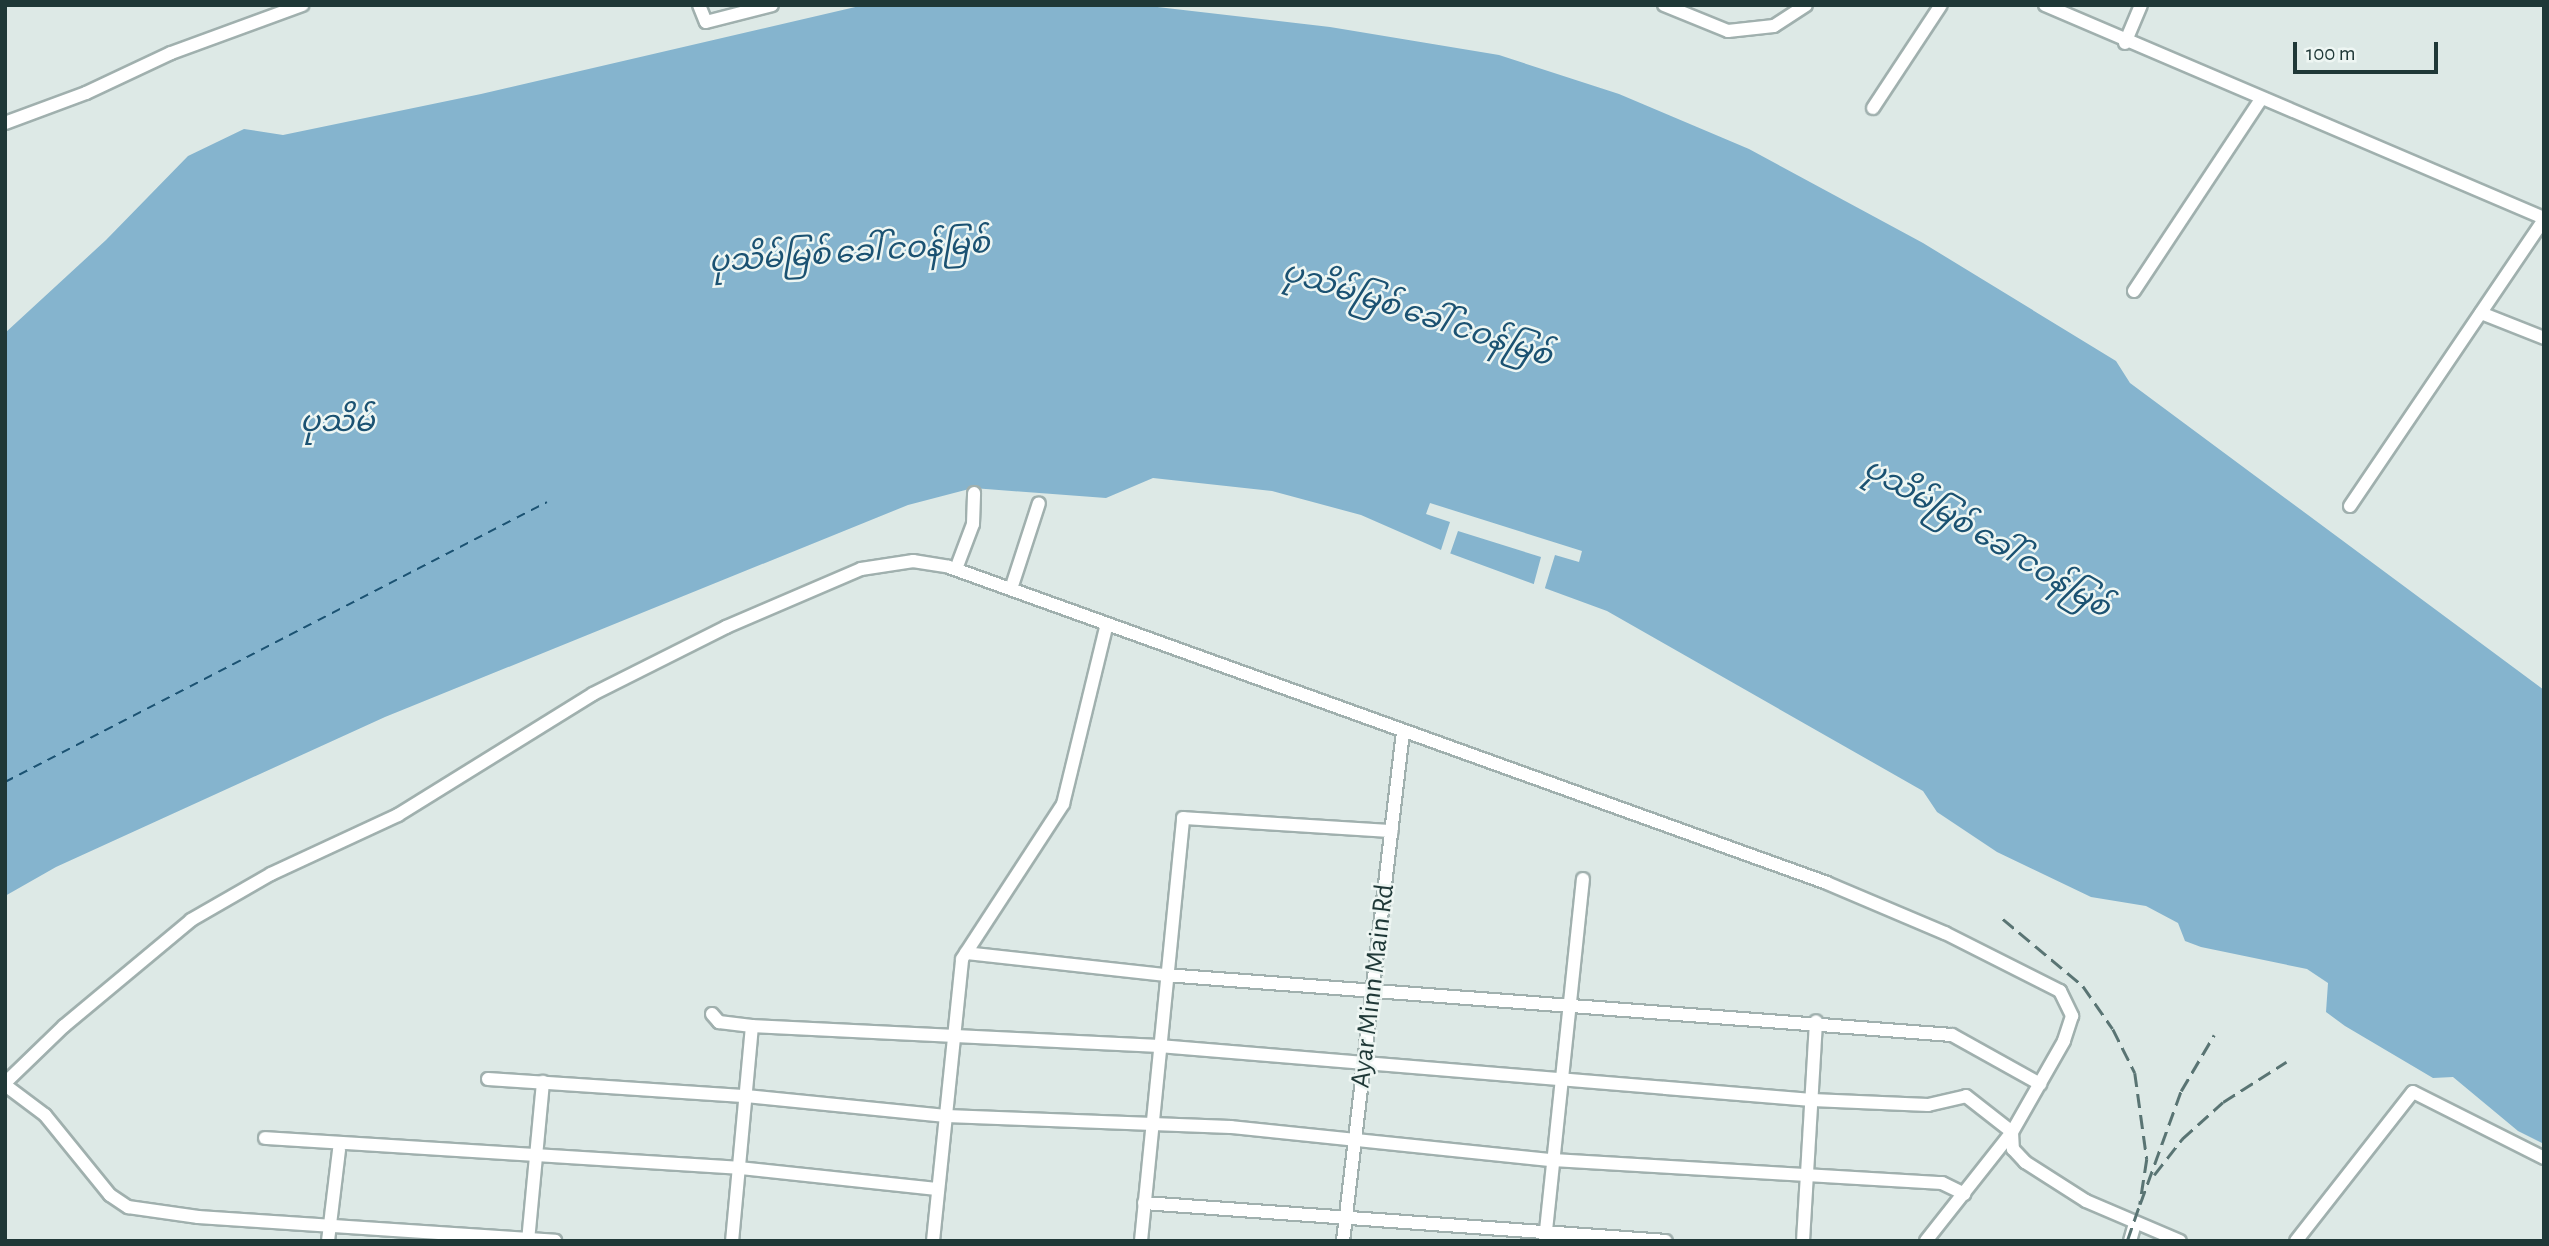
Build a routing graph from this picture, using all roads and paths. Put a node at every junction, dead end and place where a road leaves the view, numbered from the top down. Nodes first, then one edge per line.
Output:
1 (302, 5) edge
2 (699, 5) edge
3 (772, 5) edge
4 (1664, 5) edge
5 (1806, 5) edge
6 (1941, 5) edge
7 (2045, 5) edge
8 (2141, 5) edge
9 (2125, 43) junction
10 (2261, 99) junction
11 (1873, 108) dead end
12 (5, 123) edge
13 (2544, 219) edge
14 (2134, 291) dead end
15 (2481, 313) junction
16 (2544, 338) edge
17 (974, 493) dead end
18 (1039, 503) dead end
19 (2350, 506) dead end
20 (956, 569) junction
21 (1012, 589) junction
22 (1107, 624) junction
23 (1403, 732) junction
24 (1392, 831) junction
25 (1583, 879) dead end
26 (966, 953) junction
27 (1165, 975) junction
28 (1373, 989) junction
29 (1568, 1003) junction
30 (712, 1014) dead end
31 (1816, 1021) junction
32 (752, 1026) junction
33 (954, 1033) junction
34 (1159, 1046) junction
35 (1364, 1063) junction
36 (488, 1079) dead end
37 (1560, 1080) junction
38 (543, 1082) junction
39 (5, 1084) edge
40 (2040, 1084) junction
41 (746, 1096) junction
42 (1812, 1100) junction
43 (946, 1116) junction
44 (1150, 1123) junction
45 (2012, 1132) junction
46 (265, 1138) dead end
47 (1355, 1139) junction
48 (339, 1150) dead end
49 (538, 1155) junction
50 (2544, 1158) edge
51 (1553, 1160) junction
52 (740, 1168) junction
53 (1809, 1178) junction
54 (938, 1189) junction
55 (1965, 1194) junction
56 (1144, 1203) junction
57 (1346, 1217) junction
58 (2136, 1224) junction
59 (331, 1227) junction
60 (1545, 1237) edge
61 (528, 1240) edge
62 (2295, 1240) edge
63 (328, 1241) edge
64 (555, 1241) edge
65 (732, 1241) edge
66 (933, 1241) edge
67 (1141, 1241) edge
68 (1343, 1241) edge
69 (1666, 1241) edge
70 (1803, 1241) edge
71 (1926, 1241) edge
72 (2130, 1241) edge
73 (2180, 1241) edge
74 (2280, 1241) edge

1 - 12 street
2 - 3 street
4 - 5 street
6 - 11 street
7 - 9 street
8 - 9 street
9 - 10 street
10 - 13 street
10 - 14 street
13 - 15 street
15 - 16 street
15 - 19 street
17 - 20 street
18 - 21 street
20 - 21 street
20 - 39 street
21 - 22 street
22 - 23 street
22 - 26 street
23 - 24 street, Ayar Minn Main Rd
23 - 40 street
24 - 27 street
24 - 28 street, Ayar Minn Main Rd
25 - 29 street
26 - 27 street
26 - 33 street
27 - 28 street
27 - 34 street
28 - 29 street
28 - 35 street, Ayar Minn Main Rd
29 - 31 street
29 - 37 street
30 - 32 street
31 - 40 street
31 - 42 street
32 - 33 street
32 - 41 street
33 - 34 street
33 - 43 street
34 - 35 street
34 - 44 street
35 - 37 street
35 - 47 street, Ayar Minn Main Rd
36 - 38 street
37 - 42 street
37 - 51 street
38 - 41 street
38 - 49 street
39 - 59 street
40 - 45 street
41 - 43 street
41 - 52 street
42 - 45 street
42 - 53 street
43 - 44 street
43 - 54 street
44 - 47 street
44 - 56 street
45 - 55 street
45 - 58 street
46 - 49 street
47 - 51 street
47 - 57 street, Ayar Minn Main Rd
48 - 59 street
49 - 52 street
49 - 61 street
50 - 62 street
51 - 53 street
51 - 60 street
52 - 54 street
52 - 65 street
53 - 55 street
53 - 70 street
54 - 66 street
55 - 71 street
56 - 57 street
56 - 67 street
57 - 60 street
57 - 68 street, Ayar Minn Main Rd
58 - 72 street
58 - 73 street
59 - 61 street
59 - 63 street
60 - 69 street
61 - 64 street
62 - 74 street

